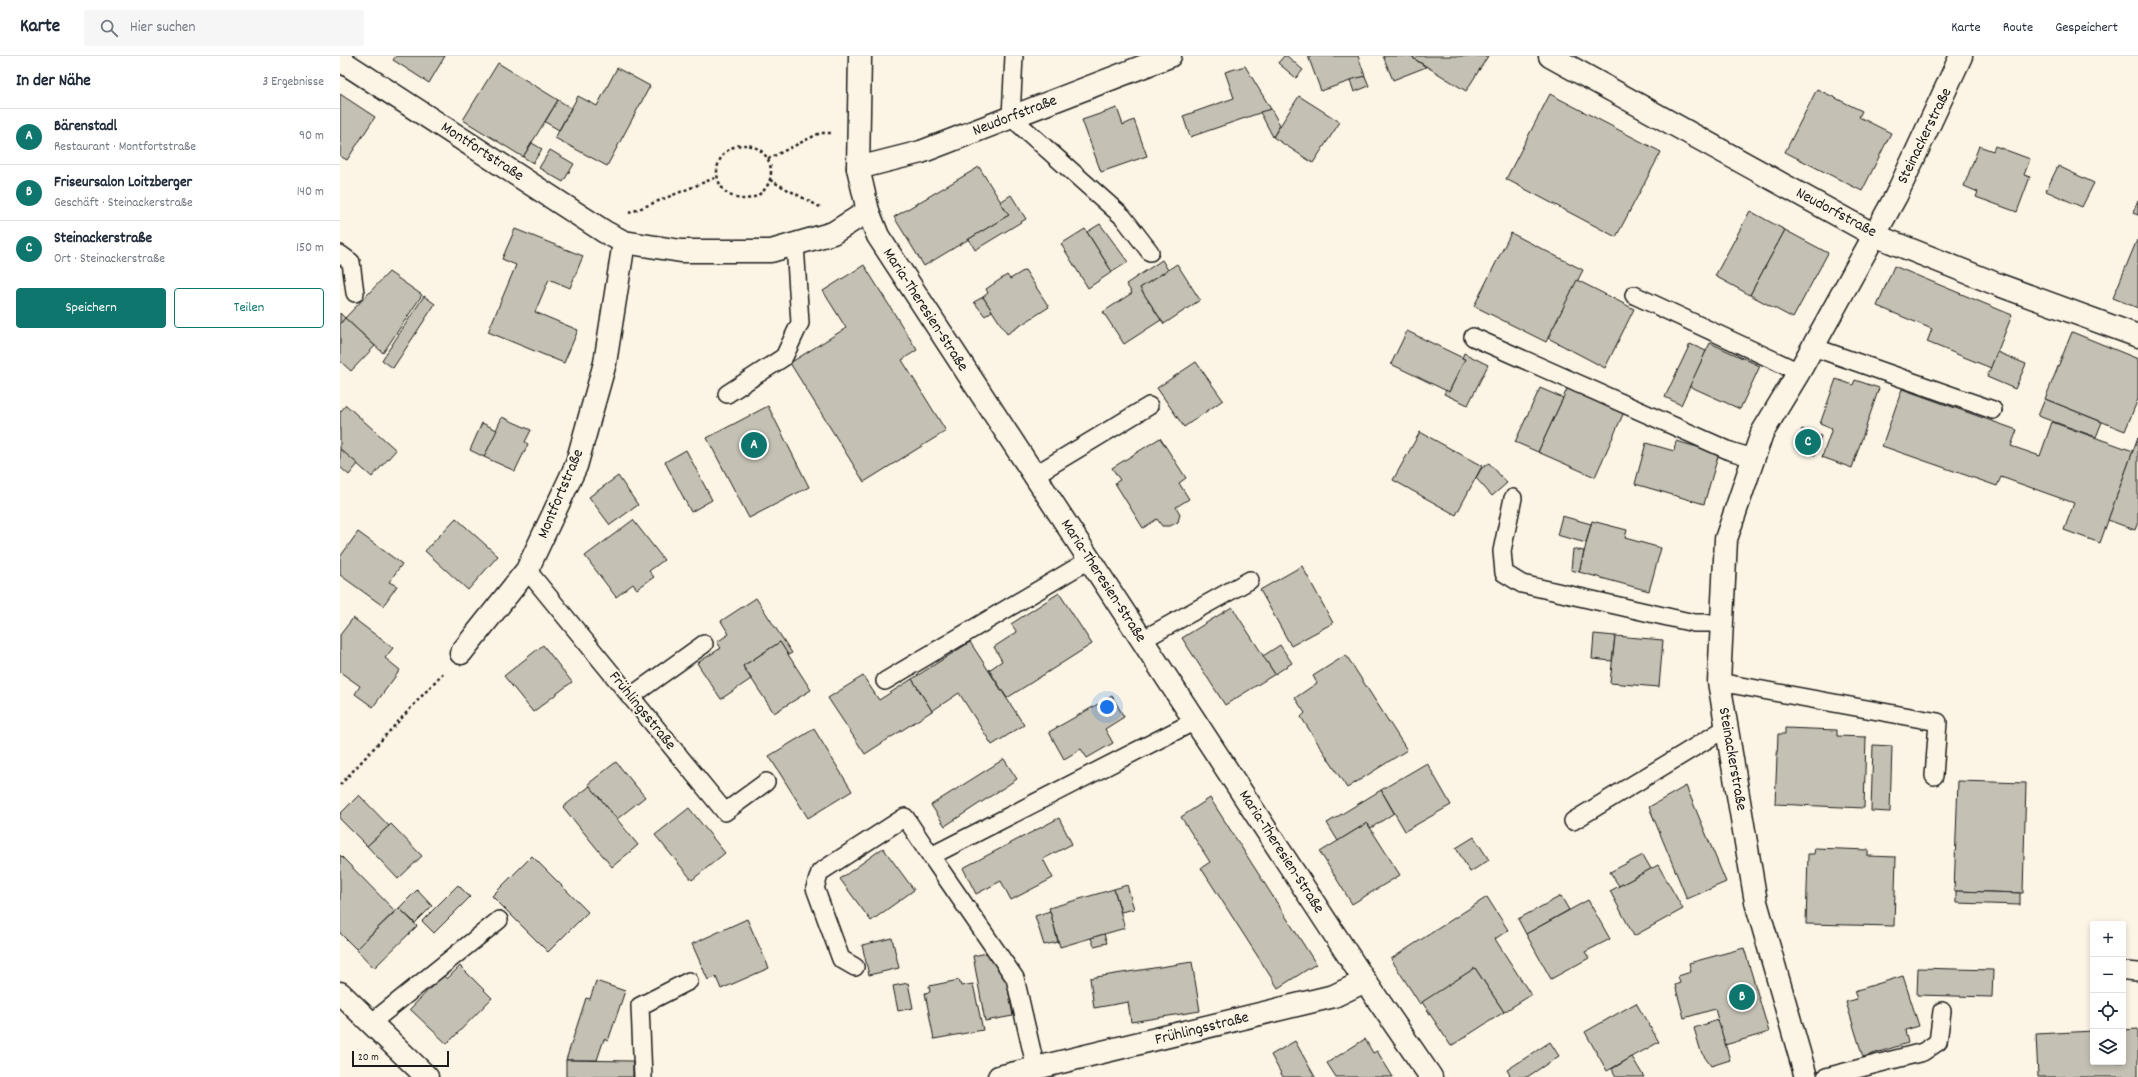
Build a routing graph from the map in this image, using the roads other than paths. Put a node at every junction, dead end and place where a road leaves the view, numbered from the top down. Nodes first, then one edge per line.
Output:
1 (860, 56) edge
2 (1014, 56) edge
3 (1170, 56) edge
4 (1550, 56) edge
5 (1961, 56) edge
6 (340, 60) edge
7 (1011, 117) junction
8 (858, 168) junction
9 (868, 211) junction
10 (1874, 234) junction
11 (624, 242) junction
12 (795, 244) junction
13 (1150, 252) dead end
14 (340, 254) edge
15 (355, 294) dead end
16 (1634, 295) dead end
17 (2138, 336) edge
18 (1472, 337) dead end
19 (1813, 347) junction
20 (1799, 372) junction
21 (726, 394) dead end
22 (1149, 406) dead end
23 (1993, 410) dead end
24 (1754, 458) junction
25 (1034, 476) junction
26 (1512, 498) dead end
27 (1089, 560) junction
28 (527, 570) junction
29 (1250, 580) dead end
30 (1722, 623) junction
31 (1142, 640) junction
32 (704, 644) dead end
33 (461, 654) road end
34 (885, 681) dead end
35 (1719, 682) junction
36 (630, 697) junction
37 (1195, 721) junction
38 (1726, 728) junction
39 (1934, 776) dead end
40 (766, 782) dead end
41 (1573, 821) dead end
42 (931, 856) junction
43 (499, 920) dead end
44 (855, 967) dead end
45 (689, 981) dead end
46 (1365, 981) junction
47 (340, 993) edge
48 (1942, 1011) dead end
49 (371, 1023) junction
50 (1037, 1073) edge
51 (427, 1077) edge
52 (643, 1077) edge
53 (999, 1077) edge
54 (1431, 1077) edge
55 (1806, 1077) edge
56 (1826, 1077) edge

1 - 8 street, Maria-Theresien-Straße
2 - 7 lane
3 - 7 street, Neudorfstraße
4 - 10 street, Neudorfstraße
5 - 10 street, Steinackerstraße
6 - 11 street, Montfortstraße
7 - 8 street, Neudorfstraße
7 - 13 lane
8 - 9 street, Maria-Theresien-Straße
9 - 12 street, Montfortstraße
9 - 25 street, Maria-Theresien-Straße
10 - 17 street, Neudorfstraße
10 - 19 street, Steinackerstraße
11 - 12 street, Montfortstraße
11 - 28 street, Montfortstraße
12 - 21 lane
14 - 15 lane
16 - 20 lane
18 - 24 lane
19 - 20 street, Steinackerstraße
19 - 23 lane
20 - 24 street, Steinackerstraße
22 - 25 lane
24 - 30 street, Steinackerstraße
25 - 27 street, Maria-Theresien-Straße
26 - 30 lane
27 - 31 street, Maria-Theresien-Straße
27 - 34 lane
28 - 33 street, Montfortstraße
28 - 36 lane, Frühlingsstraße
29 - 31 lane
30 - 35 street, Steinackerstraße
31 - 37 street, Maria-Theresien-Straße
32 - 36 lane
35 - 38 street, Steinackerstraße
35 - 39 lane
36 - 40 lane, Frühlingsstraße
37 - 42 lane
37 - 46 street, Maria-Theresien-Straße
38 - 41 lane
38 - 55 street, Steinackerstraße
42 - 44 lane
42 - 50 lane
43 - 49 lane
45 - 52 lane
46 - 50 street, Frühlingsstraße
46 - 54 street, Maria-Theresien-Straße
47 - 49 street
48 - 56 lane
49 - 51 street
50 - 53 street, Frühlingsstraße

